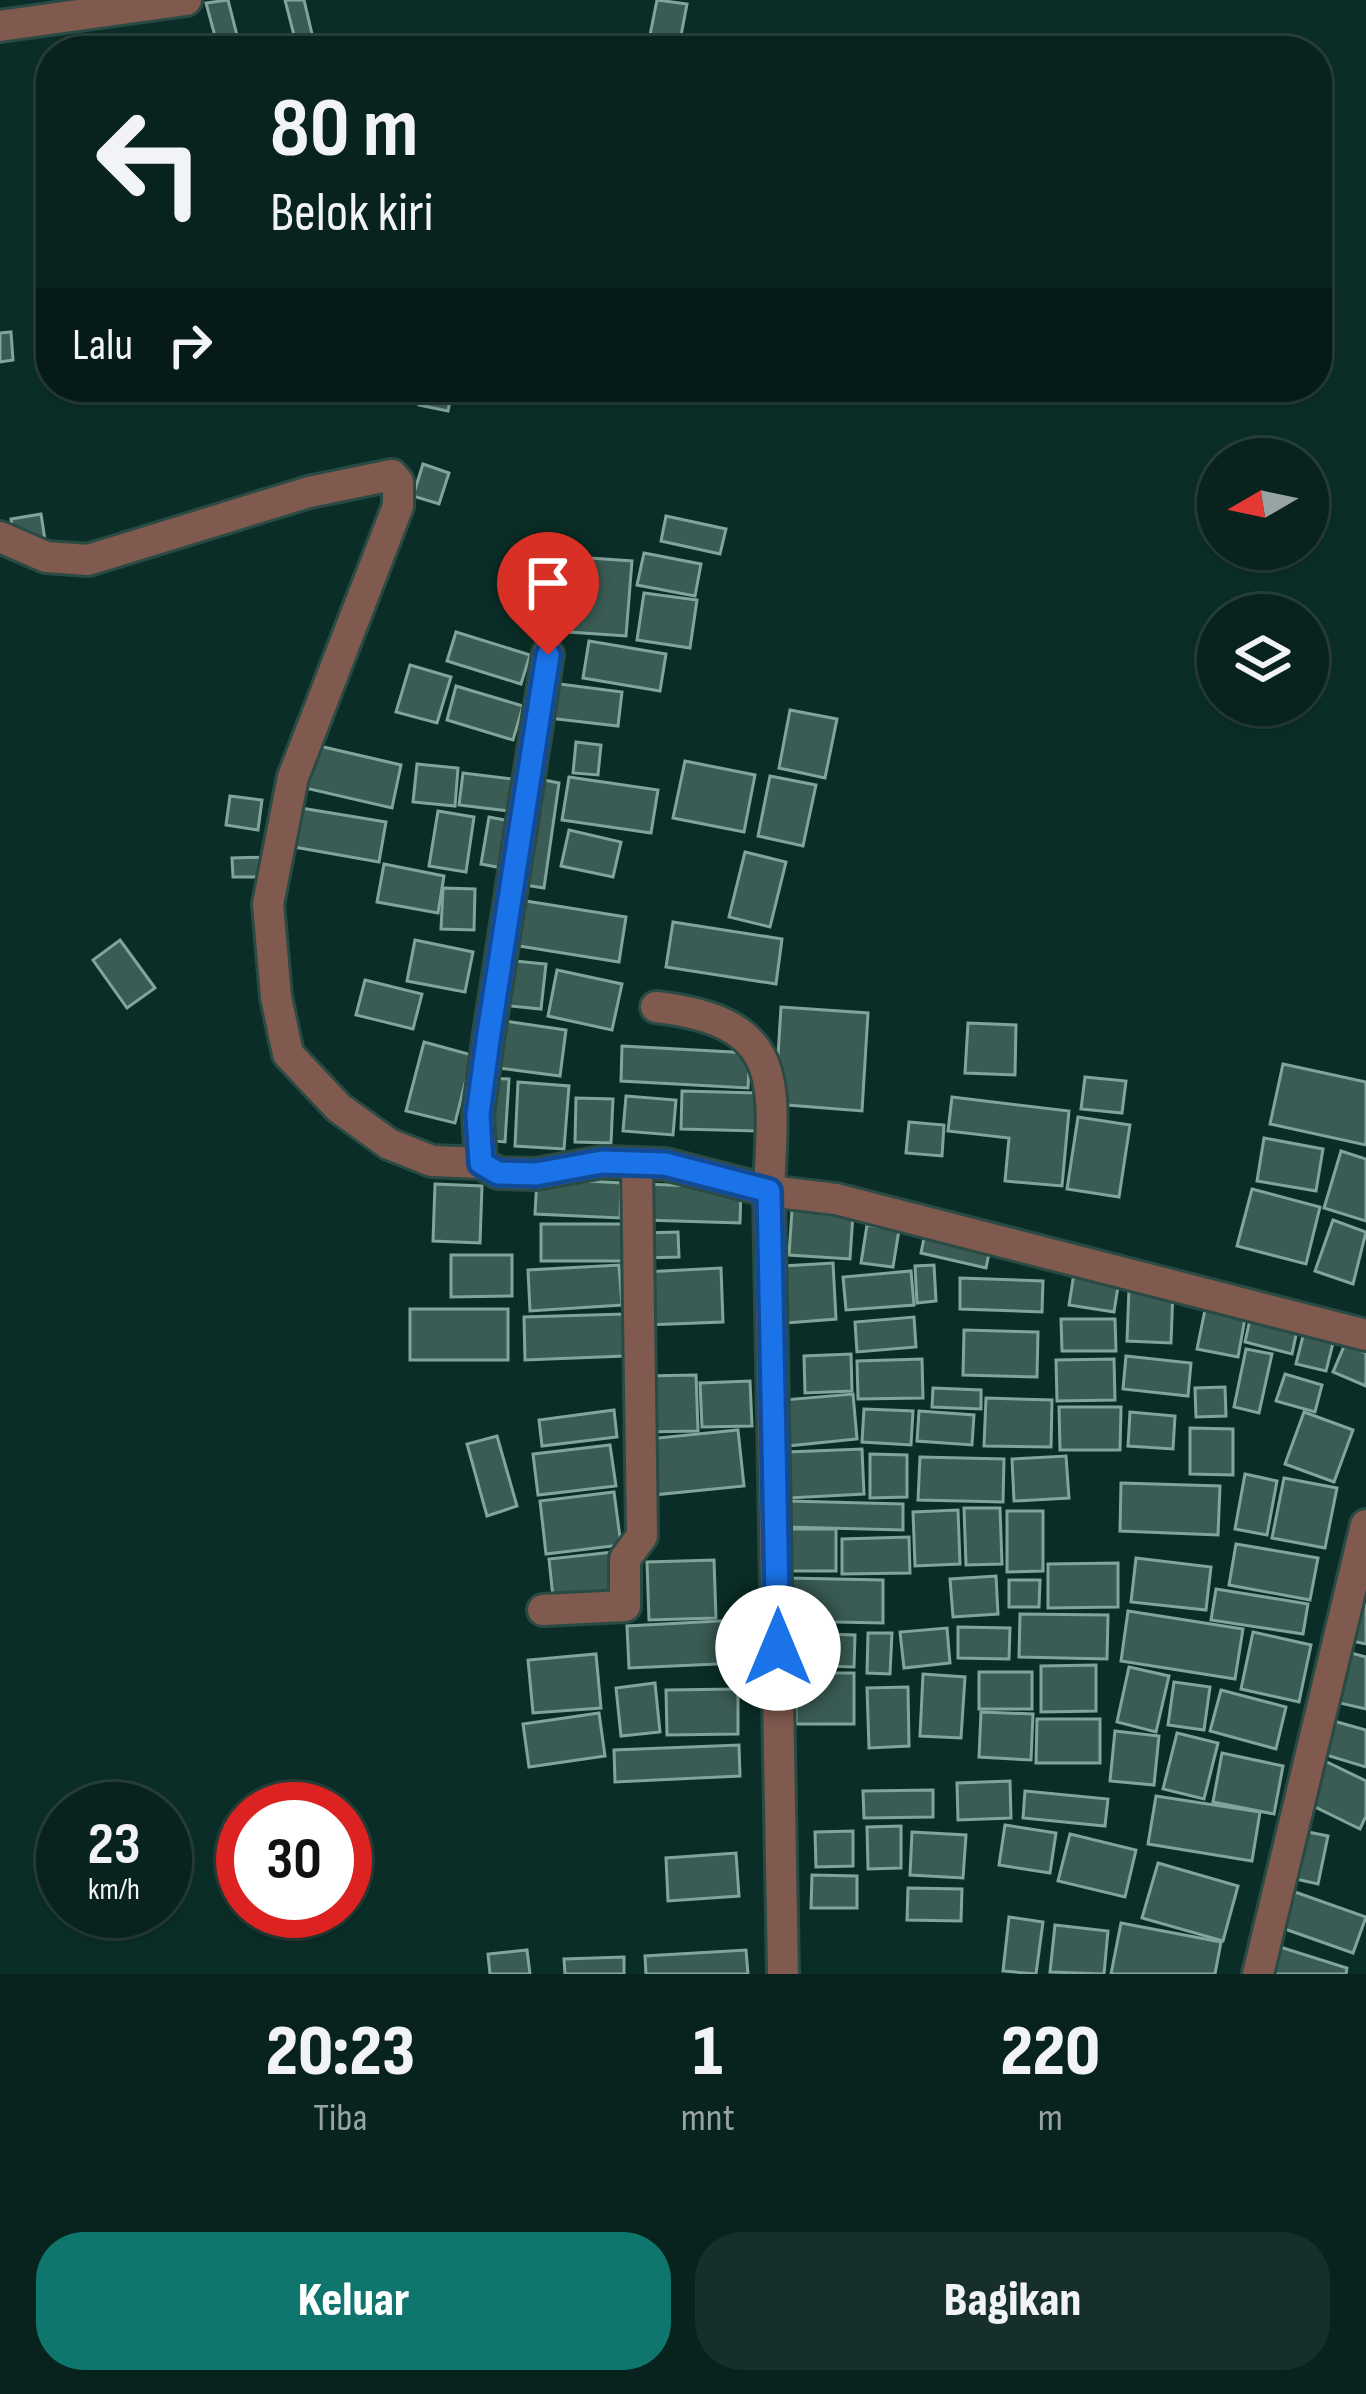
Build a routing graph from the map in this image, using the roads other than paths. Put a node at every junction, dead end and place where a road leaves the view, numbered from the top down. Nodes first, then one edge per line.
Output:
1 (186, 0) edge
2 (0, 26) edge
3 (0, 537) edge
4 (548, 655) dead end
5 (656, 1006) dead end
6 (481, 1163) junction
7 (637, 1163) junction
8 (769, 1191) junction
9 (1366, 1335) edge
10 (1366, 1525) edge
11 (543, 1610) dead end
12 (783, 1974) edge
13 (1258, 1974) edge

1 - 2 street
3 - 6 street
4 - 6 street
5 - 8 street
6 - 7 street
7 - 8 street
7 - 11 street
8 - 9 street
8 - 12 street
10 - 13 street

